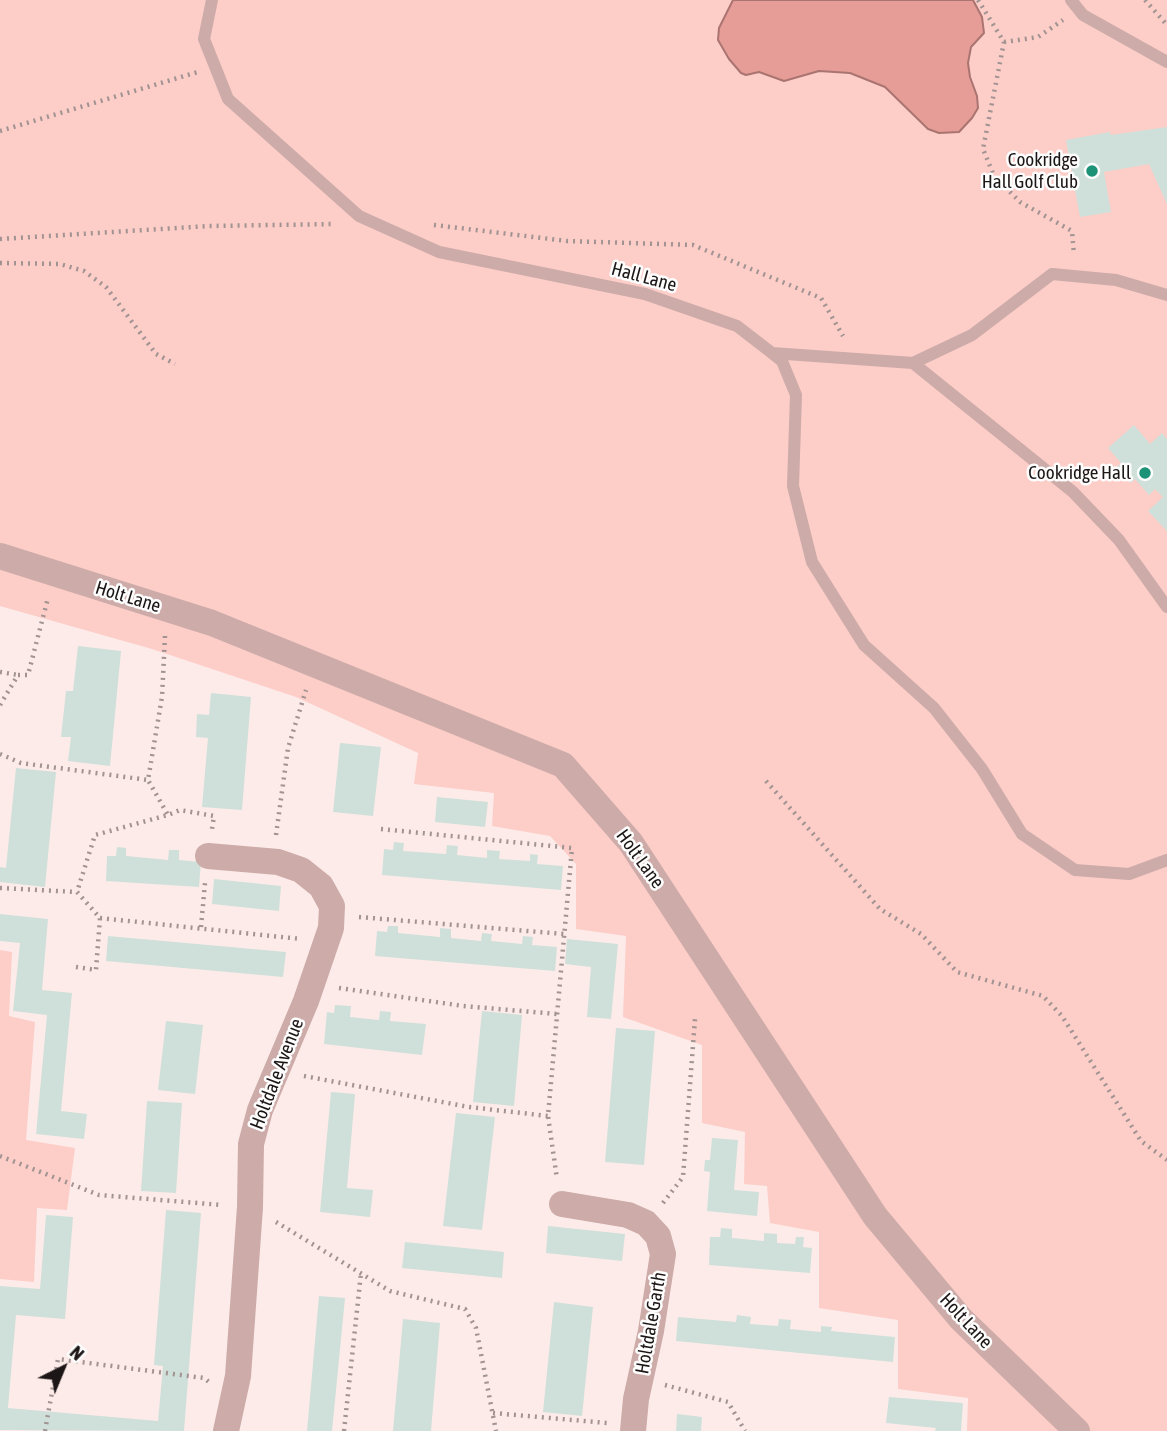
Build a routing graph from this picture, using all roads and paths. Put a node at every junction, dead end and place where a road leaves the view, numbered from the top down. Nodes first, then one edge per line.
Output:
1 (212, 0) edge
2 (978, 0) edge
3 (1145, 0) edge
4 (1074, 5) edge
5 (1158, 17) junction
6 (1167, 18) edge
7 (1167, 25) edge
8 (1004, 42) junction
9 (1167, 62) edge
10 (215, 67) junction
11 (0, 131) edge
12 (0, 263) edge
13 (1076, 276) junction
14 (1167, 295) edge
15 (772, 353) junction
16 (913, 363) junction
17 (175, 364) dead end
18 (0, 556) edge
19 (57, 574) junction
20 (1167, 607) edge
21 (165, 632) dead end
22 (0, 672) edge
23 (18, 675) junction
24 (308, 682) dead end
25 (0, 705) edge
26 (0, 754) edge
27 (148, 780) junction
28 (766, 781) dead end
29 (167, 815) junction
30 (381, 829) dead end
31 (208, 856) junction
32 (1167, 860) edge
33 (272, 861) junction
34 (0, 888) edge
35 (77, 892) junction
36 (331, 915) junction
37 (100, 918) junction
38 (201, 927) junction
39 (564, 934) junction
40 (326, 942) junction
41 (76, 967) dead end
42 (336, 988) dead end
43 (557, 1014) junction
44 (695, 1018) dead end
45 (276, 1071) junction
46 (548, 1116) junction
47 (0, 1156) edge
48 (1167, 1160) edge
49 (562, 1204) joint
50 (250, 1207) junction
51 (646, 1223) junction
52 (361, 1273) junction
53 (641, 1378) junction
54 (233, 1401) junction
55 (493, 1413) junction
56 (633, 1428) edge
57 (45, 1431) edge
58 (226, 1431) edge
59 (344, 1431) edge
60 (496, 1431) edge
61 (745, 1431) edge
62 (1077, 1431) edge

1 - 10 lane, Hall Lane
2 - 8 path
3 - 5 path
4 - 8 path
4 - 9 lane
5 - 6 path
5 - 7 path
8 - 13 path
10 - 11 path
10 - 15 lane, Hall Lane
12 - 17 path
13 - 14 lane
13 - 16 lane
15 - 16 lane
15 - 32 lane
16 - 20 lane
18 - 19 street, Holt Lane
19 - 23 path
19 - 62 street, Holt Lane
21 - 27 path
22 - 23 path
23 - 25 path
24 - 33 path
26 - 27 path
27 - 29 path
28 - 48 path
29 - 31 path
29 - 35 path
30 - 39 path
31 - 33 street
31 - 38 path
33 - 36 street
34 - 35 path
35 - 37 path
36 - 39 path
36 - 40 street, Holtdale Avenue
37 - 38 path
37 - 41 path
38 - 40 path
39 - 43 path
40 - 45 street, Holtdale Avenue
42 - 43 path
43 - 46 path
44 - 51 path
45 - 46 path
45 - 50 street, Holtdale Avenue
46 - 49 path
47 - 50 path
49 - 51 street
50 - 52 path
50 - 54 street, Holtdale Avenue
51 - 53 street, Holtdale Garth
52 - 55 path
52 - 59 path
53 - 56 street, Holtdale Garth
53 - 61 path
54 - 57 path
54 - 58 street, Holtdale Avenue
55 - 56 path
55 - 60 path

